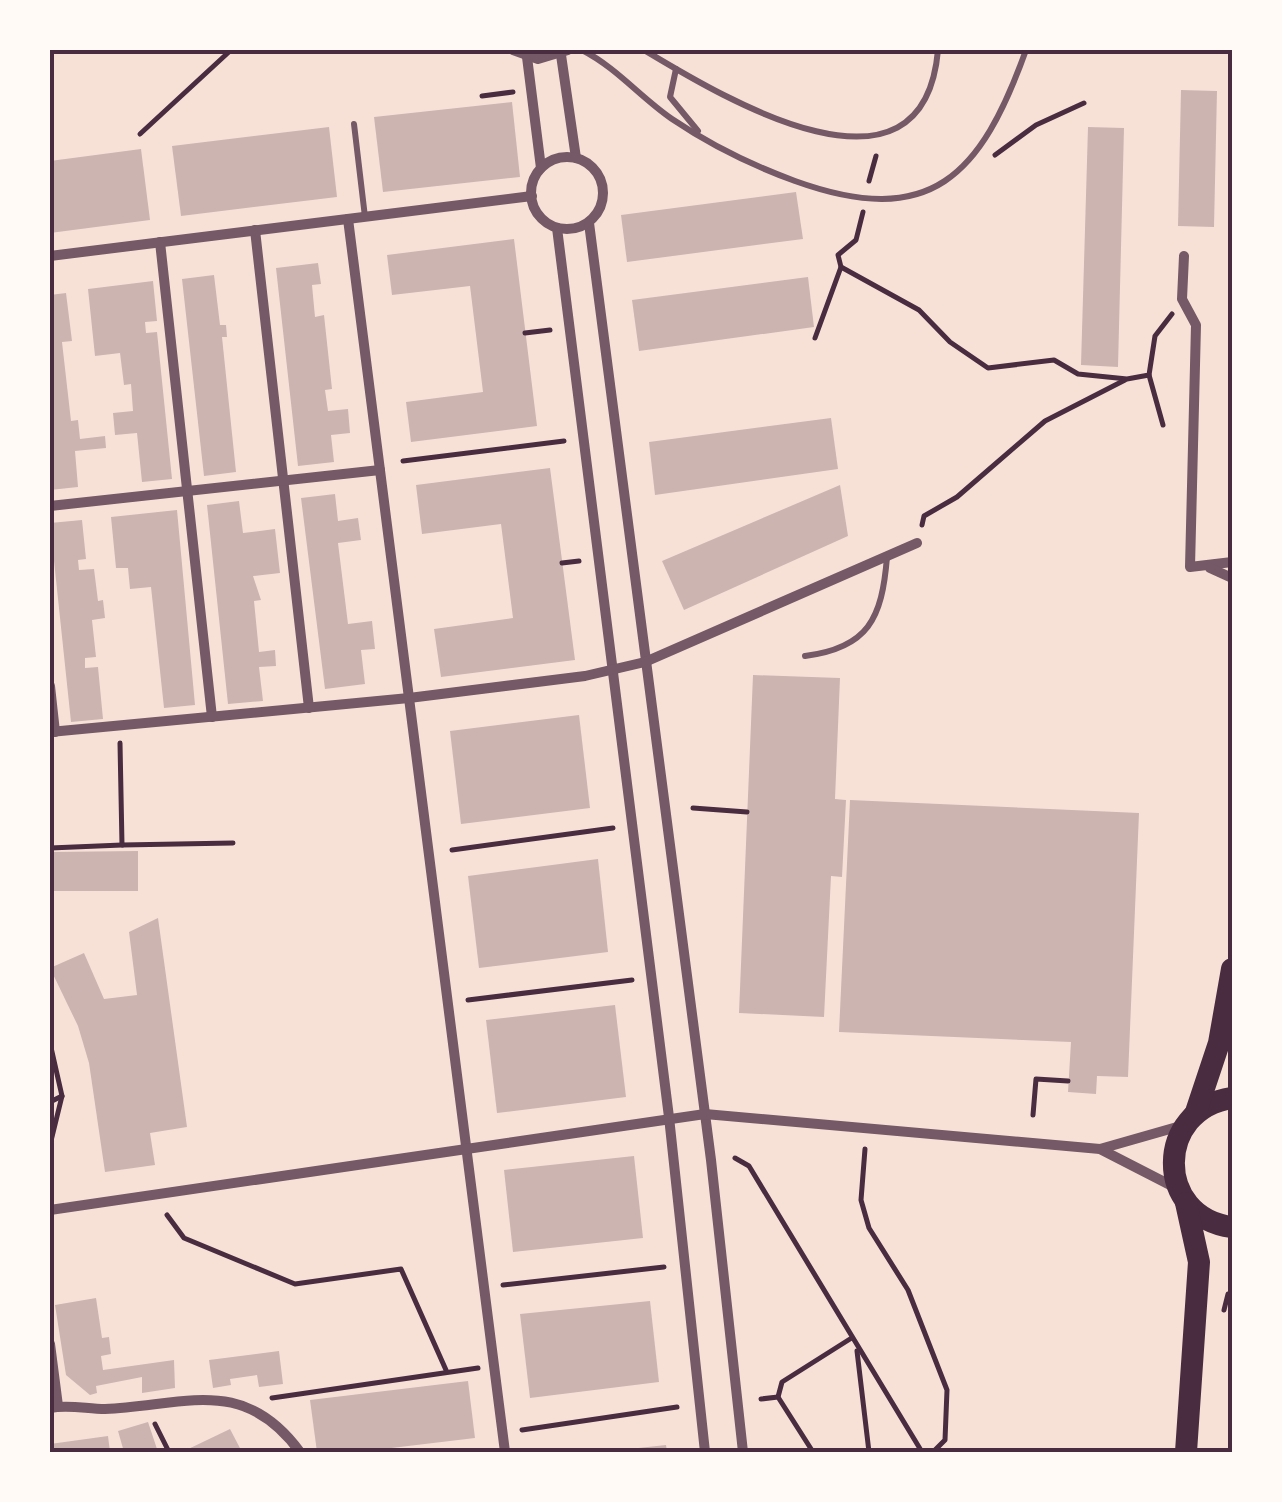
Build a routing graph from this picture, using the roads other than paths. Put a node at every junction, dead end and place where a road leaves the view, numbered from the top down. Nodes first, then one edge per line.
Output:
1 (513, 50) edge
2 (582, 50) edge
3 (644, 50) edge
4 (938, 50) edge
5 (1026, 50) edge
6 (564, 52) edge
7 (527, 57) junction
8 (676, 69) junction
9 (354, 124) dead end
10 (702, 136) junction
11 (576, 158) junction
12 (542, 168) junction
13 (532, 196) junction
14 (365, 217) junction
15 (348, 219) junction
16 (589, 222) junction
17 (558, 228) junction
18 (255, 230) junction
19 (160, 242) junction
20 (50, 256) edge
21 (1184, 256) dead end
22 (380, 470) junction
23 (283, 480) junction
24 (188, 492) junction
25 (50, 506) edge
26 (917, 543) road end
27 (887, 556) junction
28 (1232, 562) edge
29 (1209, 568) junction
30 (1232, 578) edge
31 (805, 656) dead end
32 (645, 662) junction
33 (612, 671) junction
34 (50, 686) edge
35 (409, 698) junction
36 (308, 708) junction
37 (212, 716) junction
38 (53, 732) edge
39 (1232, 968) edge
40 (1232, 1098) edge
41 (705, 1114) junction
42 (669, 1117) junction
43 (1190, 1118) junction
44 (467, 1148) junction
45 (1100, 1149) junction
46 (1182, 1196) junction
47 (50, 1210) edge
48 (1232, 1227) edge
49 (50, 1344) edge
50 (54, 1407) edge
51 (300, 1452) edge
52 (505, 1452) edge
53 (705, 1452) edge
54 (743, 1452) edge
55 (1186, 1452) edge

1 - 7 street
2 - 10 lane
3 - 8 lane
4 - 8 lane
5 - 10 lane
6 - 7 street
6 - 11 street
7 - 12 street
8 - 10 lane
9 - 14 lane
11 - 12 street
11 - 16 street
12 - 13 street
13 - 14 street
13 - 17 street
14 - 15 street
15 - 18 street
15 - 22 street
16 - 17 street
16 - 32 street
17 - 33 street
18 - 19 street
18 - 23 street
19 - 20 street
19 - 24 street
21 - 29 street
22 - 23 street
22 - 35 street
23 - 24 street
23 - 36 street
24 - 25 street
24 - 37 street
26 - 27 street
27 - 31 lane
27 - 32 street
28 - 29 street
29 - 30 street
32 - 33 street
32 - 41 street
33 - 35 street
33 - 42 street
34 - 38 street
35 - 36 street
35 - 44 street
36 - 37 street
37 - 38 street
39 - 43 main road
40 - 43 main road
41 - 42 street
41 - 45 street
41 - 54 street
42 - 44 street
42 - 53 street
43 - 45 street
43 - 46 main road
44 - 47 street
44 - 52 street
45 - 46 street
46 - 48 main road
46 - 55 main road
49 - 50 street
50 - 51 street

